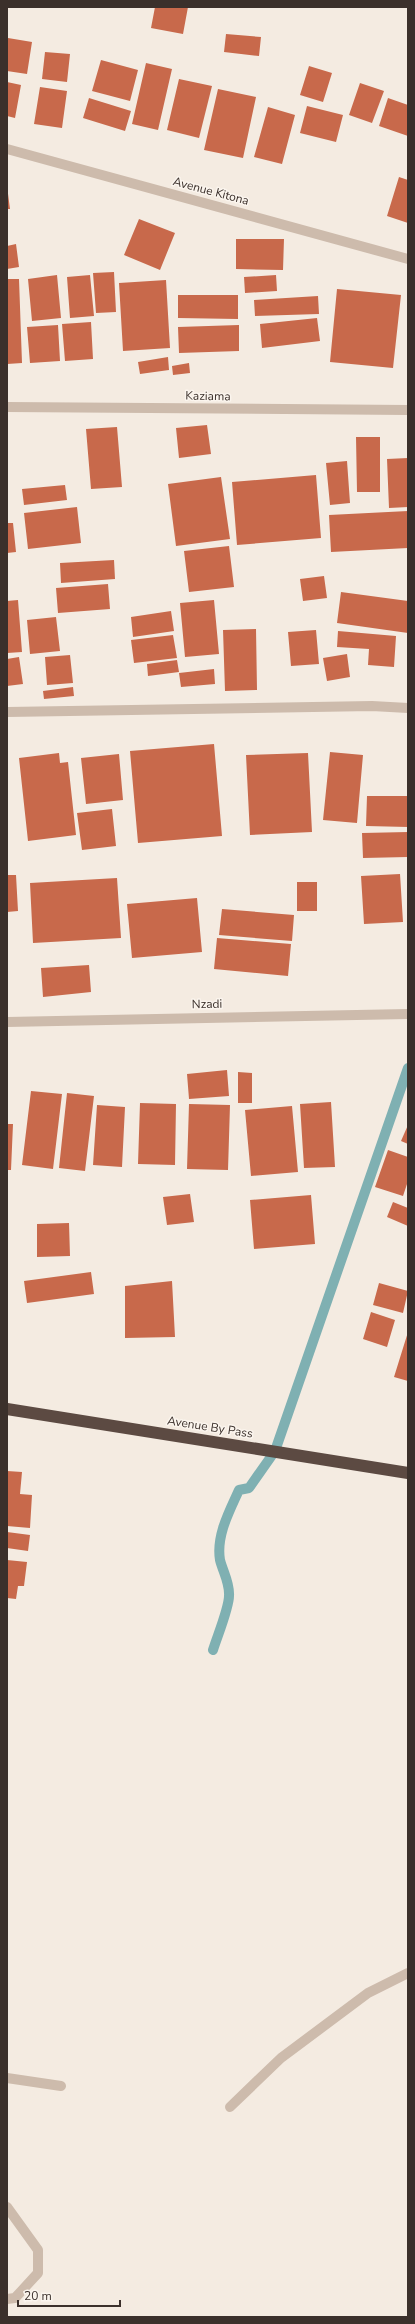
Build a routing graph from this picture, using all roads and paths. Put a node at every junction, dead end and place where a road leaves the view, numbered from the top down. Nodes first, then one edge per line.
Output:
1 (7, 149) edge
2 (408, 259) edge
3 (7, 407) edge
4 (408, 410) edge
5 (408, 708) edge
6 (7, 712) edge
7 (408, 1014) edge
8 (7, 1022) edge
9 (7, 1409) edge
10 (408, 1473) edge
11 (408, 1973) edge
12 (7, 2078) edge
13 (61, 2086) dead end
14 (230, 2107) dead end
15 (7, 2207) edge
16 (7, 2299) edge

1 - 2 street, Avenue Kitona
3 - 4 street, Kaziama
5 - 6 street
7 - 8 street, Nzadi
9 - 10 highway, Avenue By Pass
11 - 14 street
12 - 13 street
15 - 16 street

